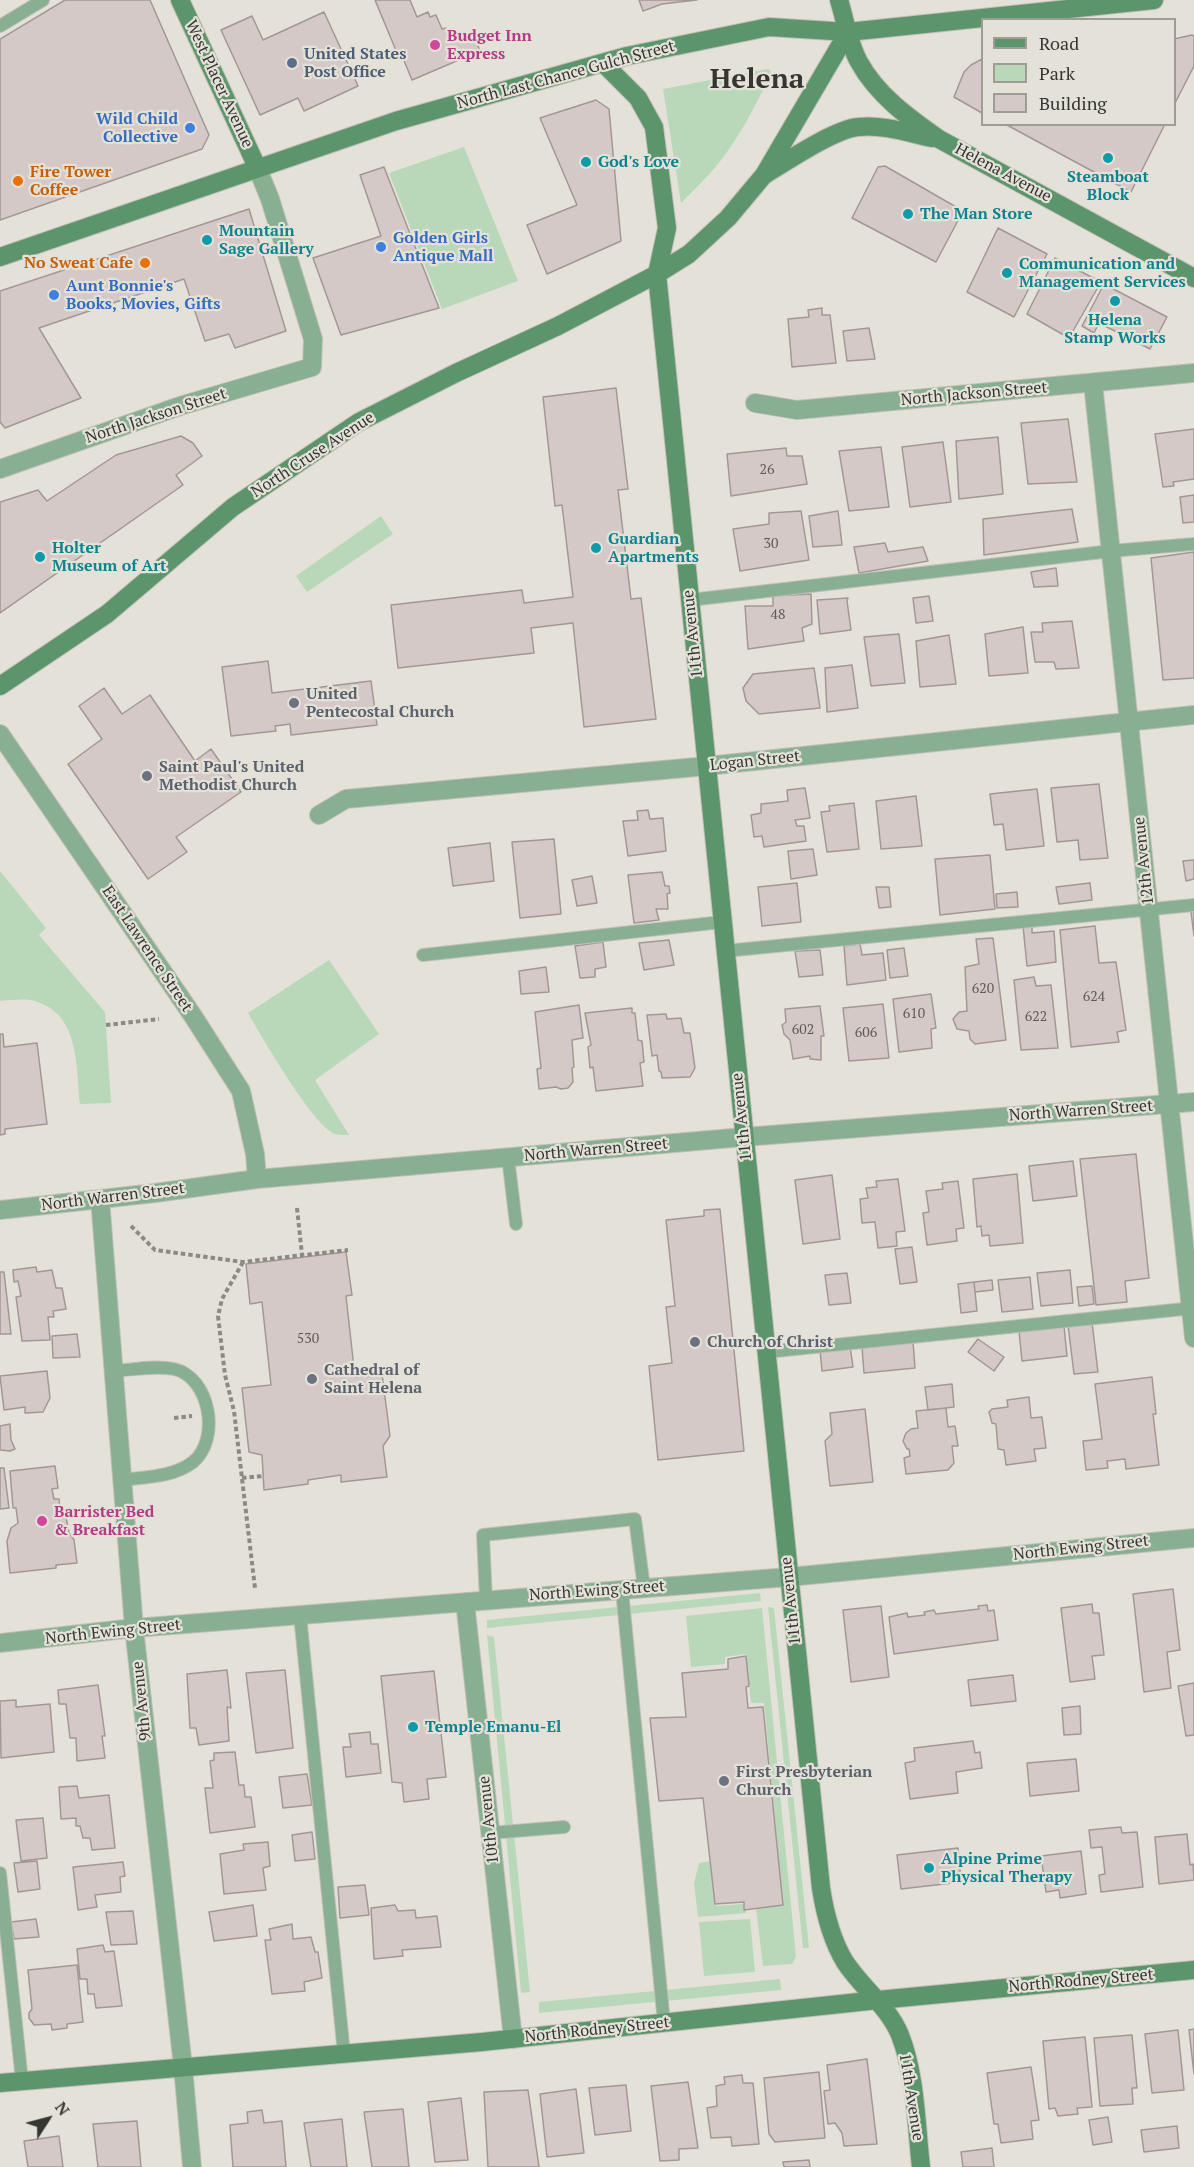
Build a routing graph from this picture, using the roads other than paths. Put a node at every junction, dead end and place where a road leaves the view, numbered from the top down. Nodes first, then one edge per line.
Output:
1 (43, 0) edge
2 (180, 0) edge
3 (840, 0) edge
4 (1154, 0) edge
5 (981, 18) edge
6 (982, 18) edge
7 (0, 26) edge
8 (848, 32) junction
9 (603, 63) junction
10 (939, 139) junction
11 (257, 168) junction
12 (764, 175) junction
13 (0, 257) edge
14 (657, 274) junction
15 (1194, 278) edge
16 (1194, 373) edge
17 (1093, 383) junction
18 (755, 403) dead end
19 (0, 469) edge
20 (1194, 544) edge
21 (1111, 551) junction
22 (690, 600) junction
23 (0, 686) edge
24 (1194, 715) edge
25 (1129, 721) junction
26 (0, 734) edge
27 (707, 766) junction
28 (319, 815) dead end
29 (1194, 905) edge
30 (1149, 909) junction
31 (722, 922) junction
32 (725, 951) junction
33 (423, 955) dead end
34 (1194, 1102) edge
35 (1170, 1104) junction
36 (744, 1137) junction
37 (508, 1157) junction
38 (257, 1179) junction
39 (100, 1199) junction
40 (0, 1210) edge
41 (516, 1224) dead end
42 (1192, 1308) edge
43 (1194, 1338) edge
44 (766, 1352) junction
45 (113, 1371) junction
46 (122, 1480) junction
47 (1194, 1538) edge
48 (789, 1577) junction
49 (644, 1588) junction
50 (622, 1590) junction
51 (486, 1600) junction
52 (465, 1602) junction
53 (300, 1615) junction
54 (134, 1628) junction
55 (0, 1643) edge
56 (564, 1827) dead end
57 (490, 1833) junction
58 (0, 1873) edge
59 (1194, 1970) edge
60 (878, 2000) junction
61 (664, 2023) junction
62 (513, 2039) junction
63 (344, 2054) junction
64 (183, 2067) junction
65 (22, 2081) junction
66 (0, 2083) edge
67 (192, 2167) edge
68 (921, 2167) edge

1 - 7 lane
2 - 11 street, West Placer Avenue
3 - 8 street, Helena Avenue
4 - 6 street, North Last Chance Gulch Street
5 - 8 street, North Last Chance Gulch Street
8 - 9 street, North Last Chance Gulch Street
8 - 10 street, Helena Avenue
8 - 12 street
9 - 11 street, North Last Chance Gulch Street
9 - 14 street, 11th Avenue
10 - 12 street
10 - 15 street, Helena Avenue
11 - 13 street, North Last Chance Gulch Street
11 - 19 street, North Jackson Street
12 - 14 street, North Cruse Avenue
14 - 22 street, 11th Avenue
14 - 23 street, North Cruse Avenue
16 - 17 street, North Jackson Street
17 - 18 street, North Jackson Street
17 - 21 street, 12th Avenue
20 - 21 lane
21 - 22 lane
21 - 25 street, 12th Avenue
22 - 27 street, 11th Avenue
24 - 25 street, Logan Street
25 - 27 street, Logan Street
25 - 30 street, 12th Avenue
26 - 38 street, East Lawrence Street
27 - 28 street, Logan Street
27 - 31 street, 11th Avenue
29 - 30 lane
30 - 32 lane
30 - 35 street, 12th Avenue
31 - 32 street, 11th Avenue
31 - 33 lane
32 - 36 street, 11th Avenue
34 - 35 street, North Warren Street
35 - 36 street, North Warren Street
35 - 42 street, 12th Avenue
36 - 37 street, North Warren Street
36 - 44 street, 11th Avenue
37 - 38 street, North Warren Street
37 - 41 lane
38 - 39 street, North Warren Street
39 - 40 street, North Warren Street
39 - 45 street, 9th Avenue
42 - 43 street, 12th Avenue
42 - 44 lane
44 - 48 street, 11th Avenue
45 - 46 street, 9th Avenue
45 - 46 lane
46 - 54 street, 9th Avenue
47 - 48 street, North Ewing Street
48 - 49 street, North Ewing Street
48 - 60 street, 11th Avenue
49 - 50 street, North Ewing Street
49 - 51 lane
50 - 51 street, North Ewing Street
50 - 61 lane
51 - 52 street, North Ewing Street
52 - 53 street, North Ewing Street
52 - 57 street, 10th Avenue
53 - 54 street, North Ewing Street
53 - 63 lane
54 - 55 street, North Ewing Street
54 - 64 street, 9th Avenue
56 - 57 lane
57 - 62 street, 10th Avenue
58 - 65 lane
59 - 60 street, North Rodney Street
60 - 61 street, North Rodney Street
60 - 68 street, 11th Avenue
61 - 62 street, North Rodney Street
62 - 63 street, North Rodney Street
63 - 64 street, North Rodney Street
64 - 65 street, North Rodney Street
64 - 67 street, 9th Avenue
65 - 66 street, North Rodney Street

